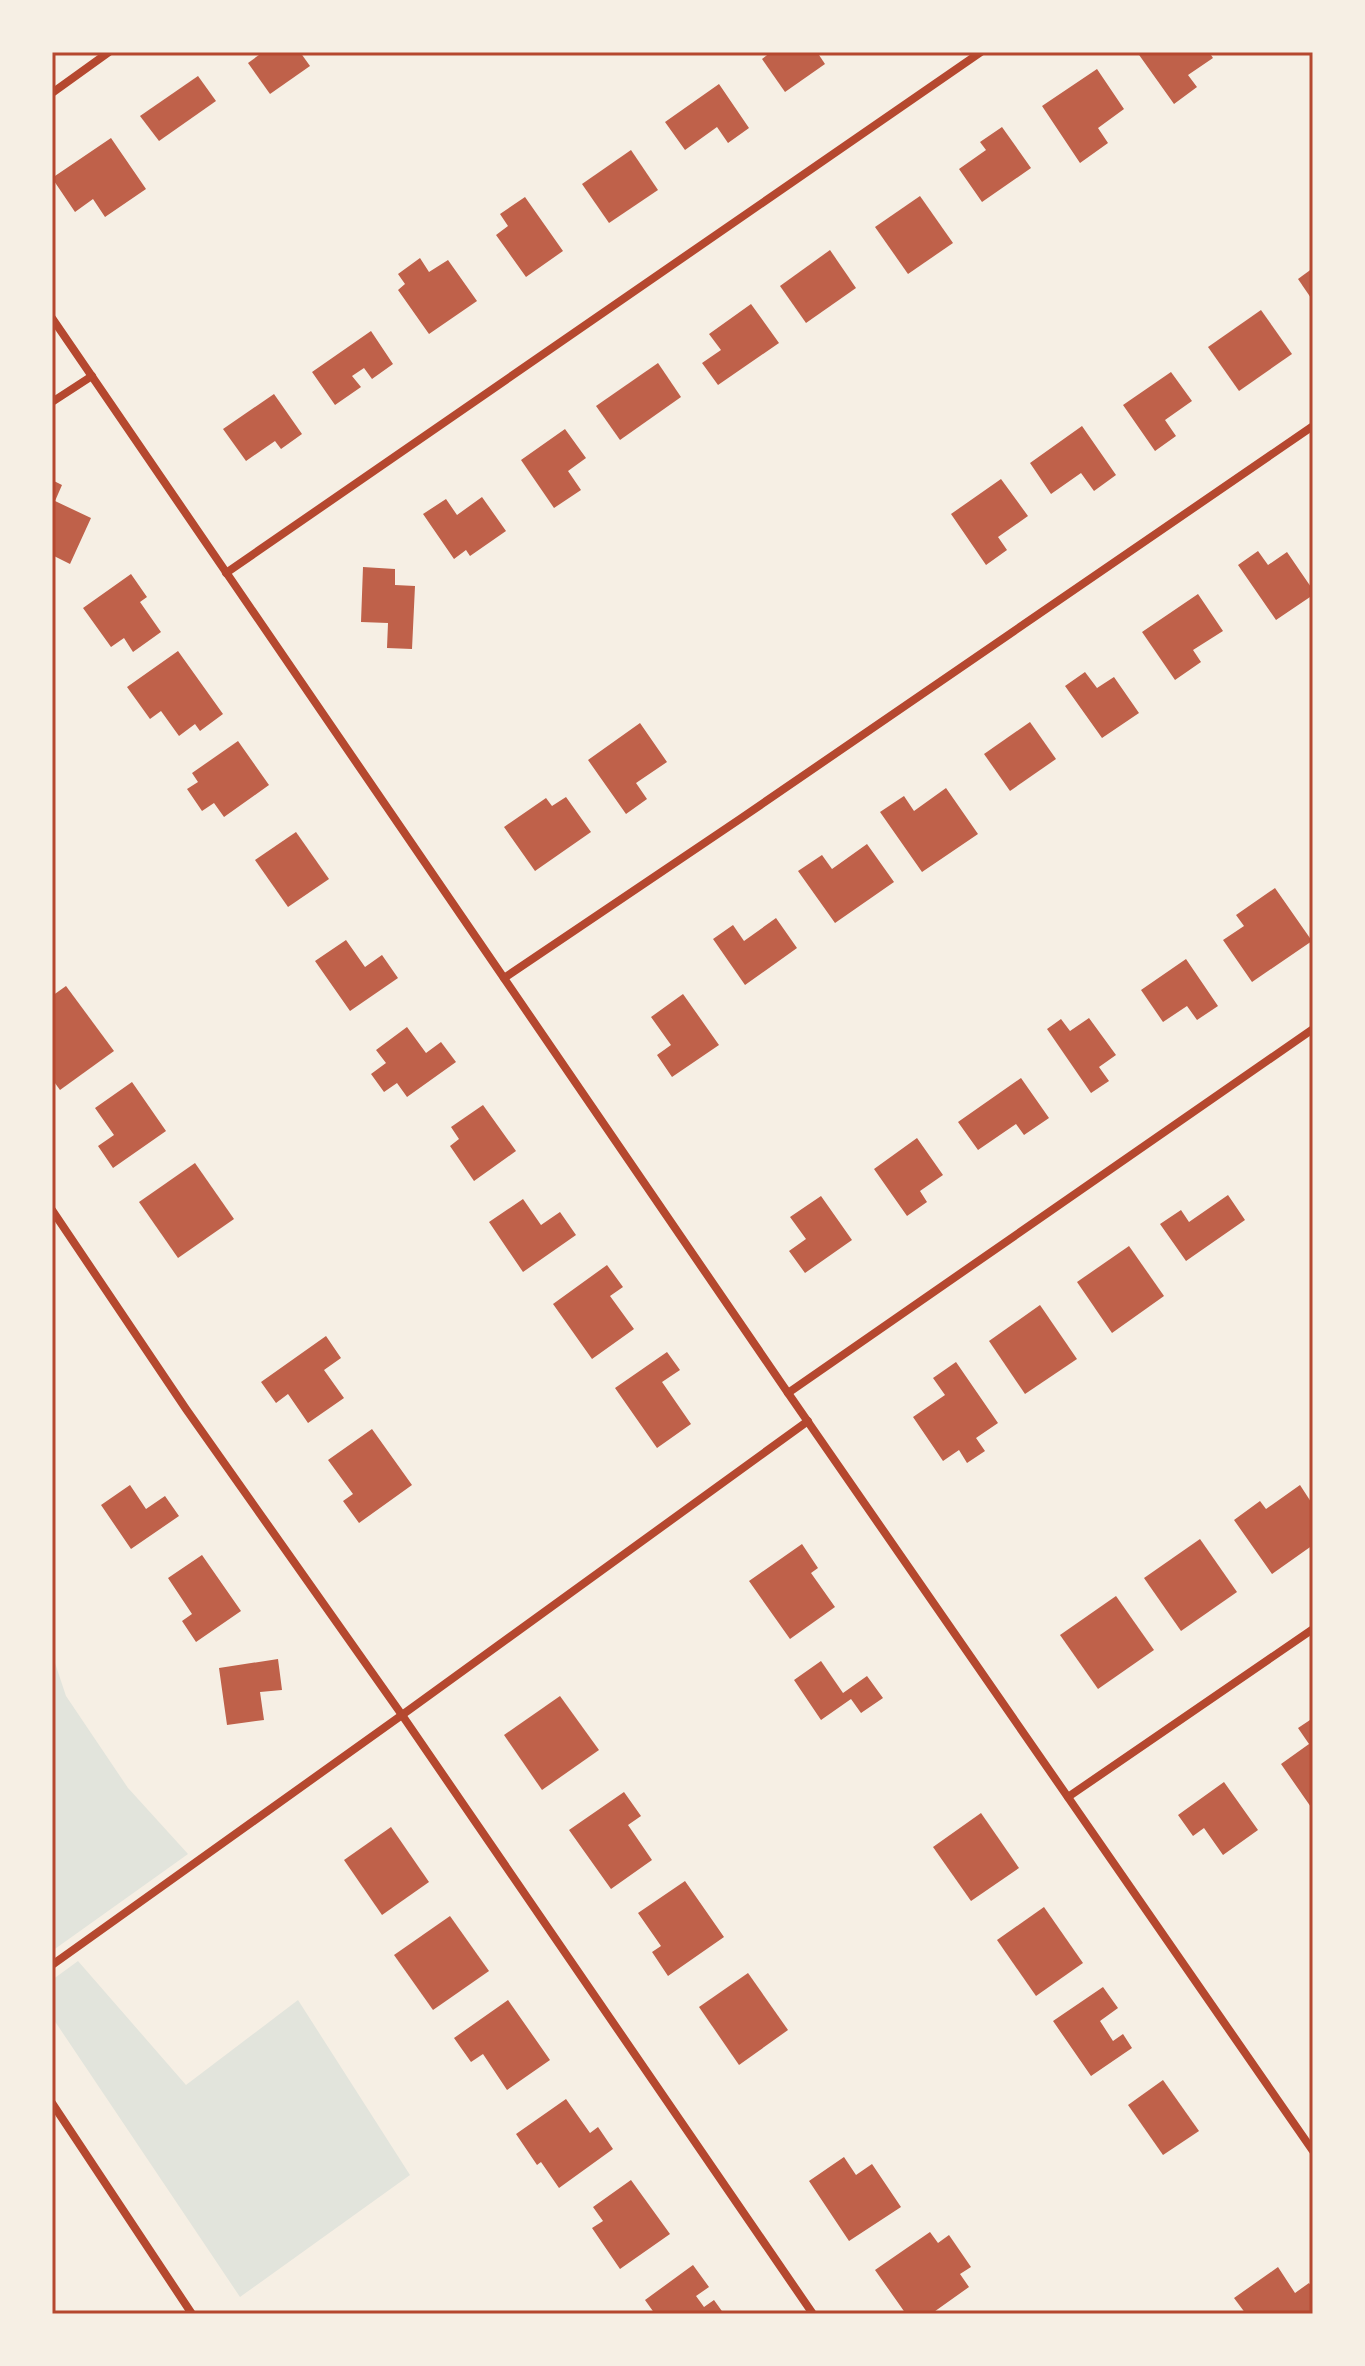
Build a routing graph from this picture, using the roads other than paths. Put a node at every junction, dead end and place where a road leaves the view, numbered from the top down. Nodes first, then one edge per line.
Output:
1 (109, 52) edge
2 (981, 52) edge
3 (52, 93) edge
4 (52, 318) edge
5 (92, 376) junction
6 (52, 402) edge
7 (1313, 426) edge
8 (226, 573) junction
9 (504, 978) junction
10 (1313, 1029) edge
11 (52, 1210) edge
12 (788, 1393) junction
13 (808, 1421) junction
14 (1313, 1629) edge
15 (402, 1715) junction
16 (1068, 1797) junction
17 (52, 1965) edge
18 (52, 2103) edge
19 (1313, 2151) edge
20 (192, 2314) edge
21 (813, 2314) edge

1 - 3 street
2 - 8 street
4 - 5 street
5 - 6 street
5 - 8 street
7 - 9 street
8 - 9 street
9 - 12 street
10 - 12 street
11 - 15 street
12 - 13 street
13 - 15 street
13 - 16 street
14 - 16 street
15 - 17 street
15 - 21 street
16 - 19 street
18 - 20 street

